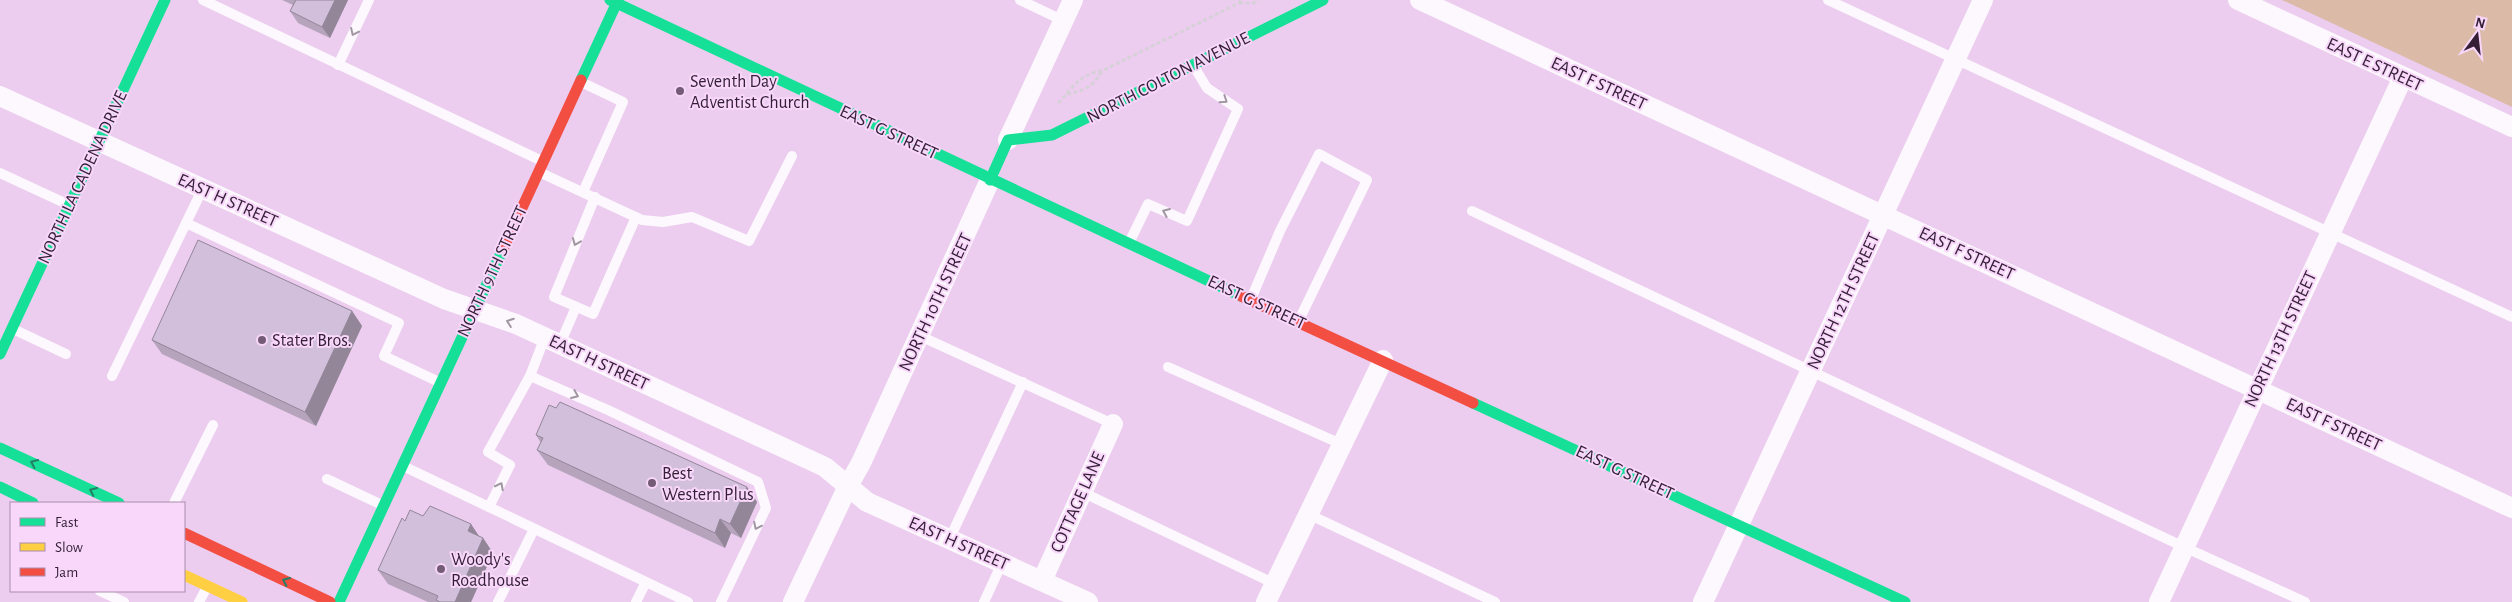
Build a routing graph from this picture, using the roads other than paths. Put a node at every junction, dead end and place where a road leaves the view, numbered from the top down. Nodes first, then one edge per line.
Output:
1 (165, 0) edge
2 (203, 0) edge
3 (369, 0) edge
4 (1020, 0) edge
5 (1073, 0) edge
6 (1323, 0) edge
7 (1420, 0) edge
8 (1828, 0) edge
9 (1983, 0) edge
10 (2238, 0) edge
11 (615, 1) edge
12 (1064, 21) junction
13 (1955, 59) junction
14 (1192, 64) junction
15 (338, 65) junction
16 (2403, 77) junction
17 (580, 82) junction
18 (0, 96) edge
19 (2512, 127) edge
20 (1008, 140) junction
21 (98, 142) junction
22 (792, 156) dead end
23 (541, 167) junction
24 (0, 173) edge
25 (990, 180) junction
26 (203, 188) junction
27 (583, 192) junction
28 (595, 197) junction
29 (69, 205) junction
30 (1472, 212) dead end
31 (1883, 214) junction
32 (636, 217) junction
33 (186, 223) junction
34 (2330, 232) junction
35 (1129, 243) junction
36 (1251, 299) junction
37 (576, 307) junction
38 (475, 310) junction
39 (2512, 317) edge
40 (1299, 320) junction
41 (12, 328) junction
42 (920, 336) junction
43 (552, 341) junction
44 (0, 354) edge
45 (66, 354) dead end
46 (1383, 360) junction
47 (1168, 367) dead end
48 (1810, 371) junction
49 (112, 376) dead end
50 (530, 376) junction
51 (1023, 382) junction
52 (440, 383) junction
53 (2258, 388) junction
54 (1113, 424) joint
55 (213, 425) dead end
56 (1341, 444) junction
57 (0, 448) edge
58 (402, 466) junction
59 (327, 479) dead end
60 (848, 486) junction
61 (0, 488) edge
62 (1082, 492) junction
63 (31, 502) edge
64 (117, 502) edge
65 (174, 502) edge
66 (384, 506) junction
67 (489, 507) junction
68 (2512, 508) edge
69 (1308, 514) junction
70 (1738, 524) junction
71 (534, 529) junction
72 (185, 533) edge
73 (950, 538) junction
74 (2184, 547) junction
75 (1002, 563) junction
76 (185, 575) edge
77 (1042, 581) junction
78 (646, 582) junction
79 (1275, 584) junction
80 (207, 586) junction
81 (102, 592) edge
82 (124, 602) edge
83 (199, 602) edge
84 (242, 602) edge
85 (330, 602) edge
86 (339, 602) edge
87 (498, 602) edge
88 (636, 602) edge
89 (688, 602) edge
90 (721, 602) edge
91 (793, 602) edge
92 (984, 602) edge
93 (1088, 602) edge
94 (1266, 602) edge
95 (1495, 602) edge
96 (1702, 602) edge
97 (1905, 602) edge
98 (2159, 602) edge
99 (2306, 602) edge

1 - 21 street, NORTH LA CADENA DRIVE
2 - 15 lane
3 -> 15 lane
4 - 12 lane
5 - 12 street, NORTH 10TH STREET
6 - 14 street, NORTH COLTON AVENUE
7 - 31 street, EAST F STREET
8 - 13 lane
9 - 13 street, NORTH 12TH STREET
10 - 16 street, EAST E STREET
11 - 17 street, NORTH 9TH STREET
11 - 25 street, EAST G STREET
12 - 20 street, NORTH 10TH STREET
13 - 31 street, NORTH 12TH STREET
13 - 34 lane
14 - 20 street, NORTH COLTON AVENUE
14 -> 35 lane
15 - 23 lane
16 - 19 street, EAST E STREET
16 - 34 street, NORTH 13TH STREET
17 - 23 street, NORTH 9TH STREET
17 - 27 lane
18 - 21 street, EAST H STREET
20 - 25 street, NORTH 10TH STREET
21 - 26 street, EAST H STREET
21 - 29 street, NORTH LA CADENA DRIVE
22 - 32 lane
23 - 27 lane
23 - 38 street, NORTH 9TH STREET
24 - 29 lane
25 - 35 street, EAST G STREET
25 - 42 street, NORTH 10TH STREET
26 - 33 lane
26 - 38 street, EAST H STREET
27 - 28 lane
28 - 32 lane
28 -> 37 lane
29 - 41 street, NORTH LA CADENA DRIVE
30 - 48 lane
31 - 48 street, NORTH 12TH STREET
31 - 53 street, EAST F STREET
32 - 37 lane
33 - 49 lane
33 - 52 lane
34 - 39 lane
34 - 53 street, NORTH 13TH STREET
35 - 36 street, EAST G STREET
36 - 40 street, EAST G STREET
36 - 40 lane
37 - 43 lane
43 -> 38 street, EAST H STREET
38 - 52 street, NORTH 9TH STREET
40 - 46 street, EAST G STREET
41 - 44 street, NORTH LA CADENA DRIVE
41 - 45 lane
42 - 51 lane
42 - 60 street, NORTH 10TH STREET
43 - 50 lane
43 - 60 street, EAST H STREET
46 - 56 street
46 - 70 street, EAST G STREET
47 - 56 lane
48 - 70 street, NORTH 12TH STREET
48 - 74 lane
67 -> 50 lane
50 -> 90 lane
51 - 54 lane
51 - 73 lane
52 - 58 street, NORTH 9TH STREET
53 - 68 street, EAST F STREET
53 - 74 street, NORTH 13TH STREET
54 - 62 street, COTTAGE LANE
55 - 65 lane
56 - 69 street
64 -> 57 street
58 - 66 street, NORTH 9TH STREET
58 - 67 lane
59 - 66 lane
60 - 73 street, EAST H STREET
60 - 91 street, NORTH 10TH STREET
61 - 63 street
62 - 77 street, COTTAGE LANE
62 - 79 lane
66 - 86 street, NORTH 9TH STREET
67 - 71 lane
69 - 79 street
69 - 95 lane
70 - 96 street, NORTH 12TH STREET
70 - 97 street, EAST G STREET
71 - 78 lane
71 - 87 lane
85 -> 72 street
73 - 75 street, EAST H STREET
74 - 98 street, NORTH 13TH STREET
74 - 99 lane
75 - 77 street, EAST H STREET
75 - 92 lane
76 - 80 street
77 - 93 street, EAST H STREET
78 - 88 lane
78 - 89 lane
79 - 94 street
80 - 83 lane
80 - 84 street
81 - 82 lane

